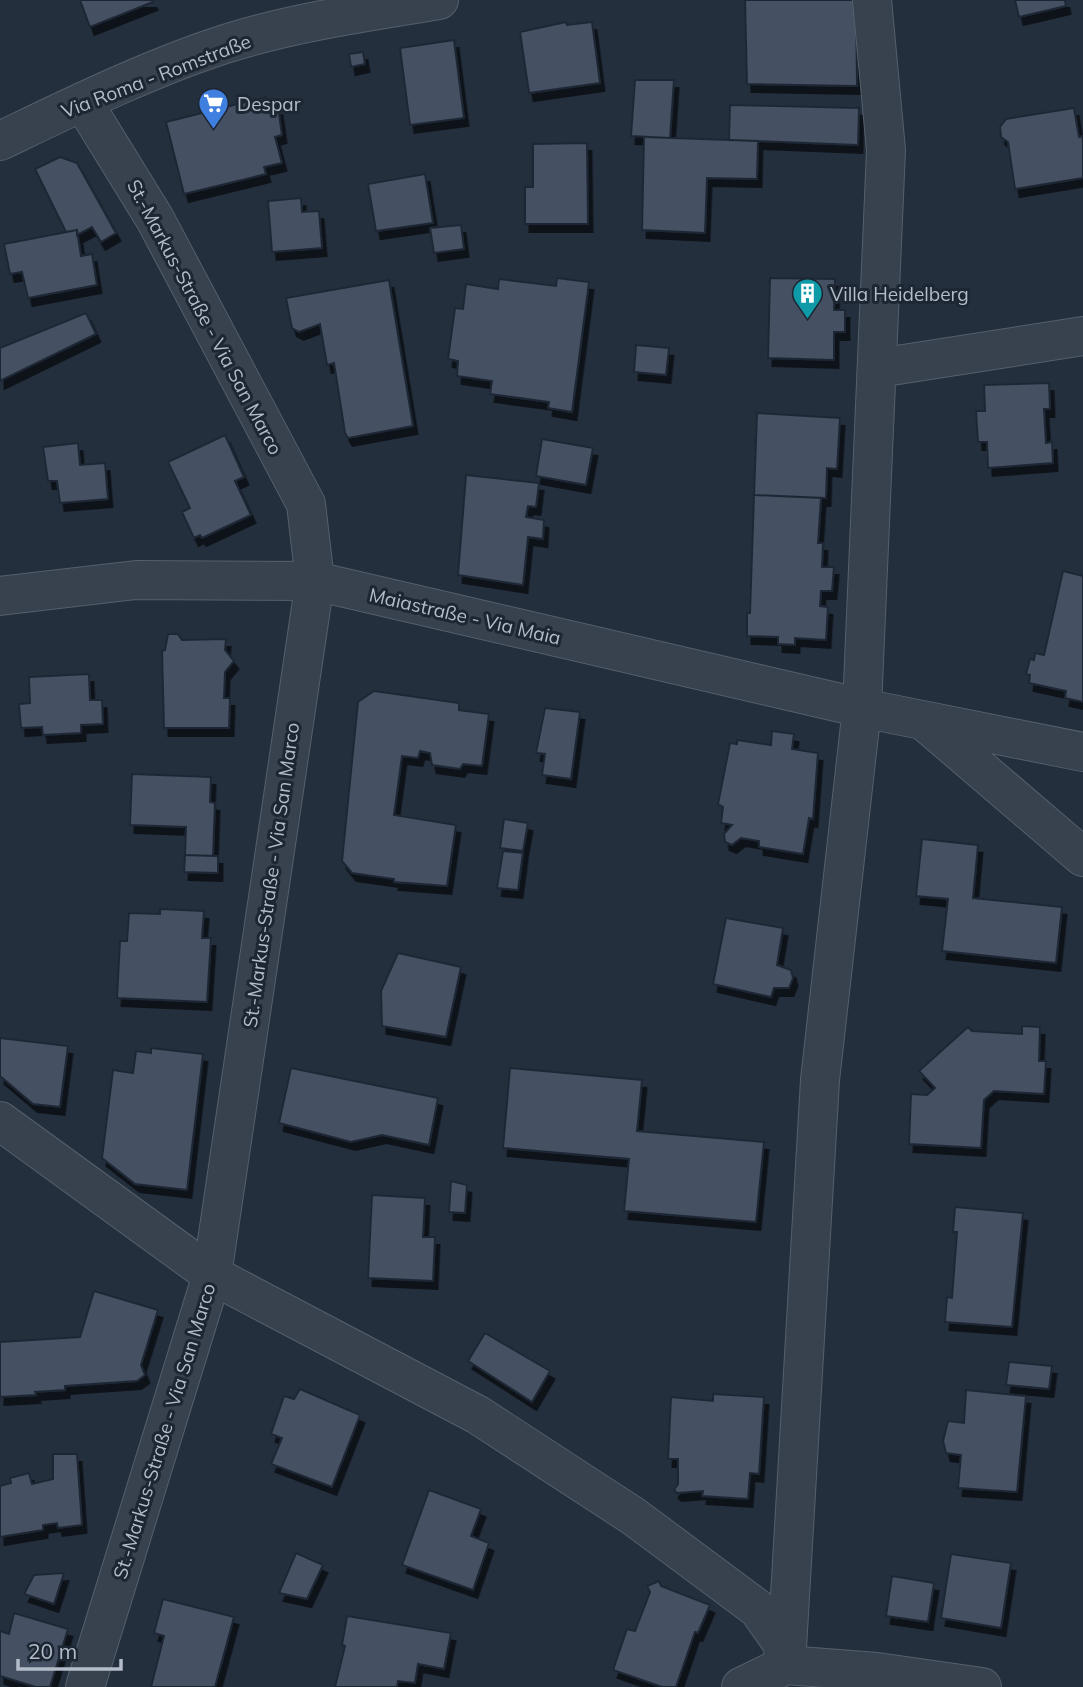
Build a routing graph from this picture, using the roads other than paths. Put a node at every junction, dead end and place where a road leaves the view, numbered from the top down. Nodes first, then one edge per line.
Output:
1 (439, 0) edge
2 (872, 0) edge
3 (83, 102) junction
4 (0, 141) edge
5 (1083, 336) edge
6 (878, 368) junction
7 (315, 581) junction
8 (0, 596) edge
9 (862, 708) junction
10 (922, 720) junction
11 (1083, 752) edge
12 (1083, 857) edge
13 (0, 1121) edge
14 (212, 1275) junction
15 (786, 1665) junction
16 (85, 1687) edge
17 (743, 1687) edge
18 (982, 1687) edge

1 - 3 street, Via Roma - Romstraße
2 - 6 street
3 - 4 street, Via Roma - Romstraße
3 - 7 street, St.-Markus-Straße - Via San Marco
5 - 6 street
6 - 9 street
7 - 8 street, Maiastraße - Via Maia
7 - 9 street, Maiastraße - Via Maia
7 - 14 street, St.-Markus-Straße - Via San Marco
9 - 10 street, Maiastraße - Via Maia
9 - 15 street
10 - 11 street, Maiastraße - Via Maia
10 - 12 street
13 - 14 street
14 - 15 street
14 - 16 street, St.-Markus-Straße - Via San Marco
15 - 17 street
15 - 18 street

